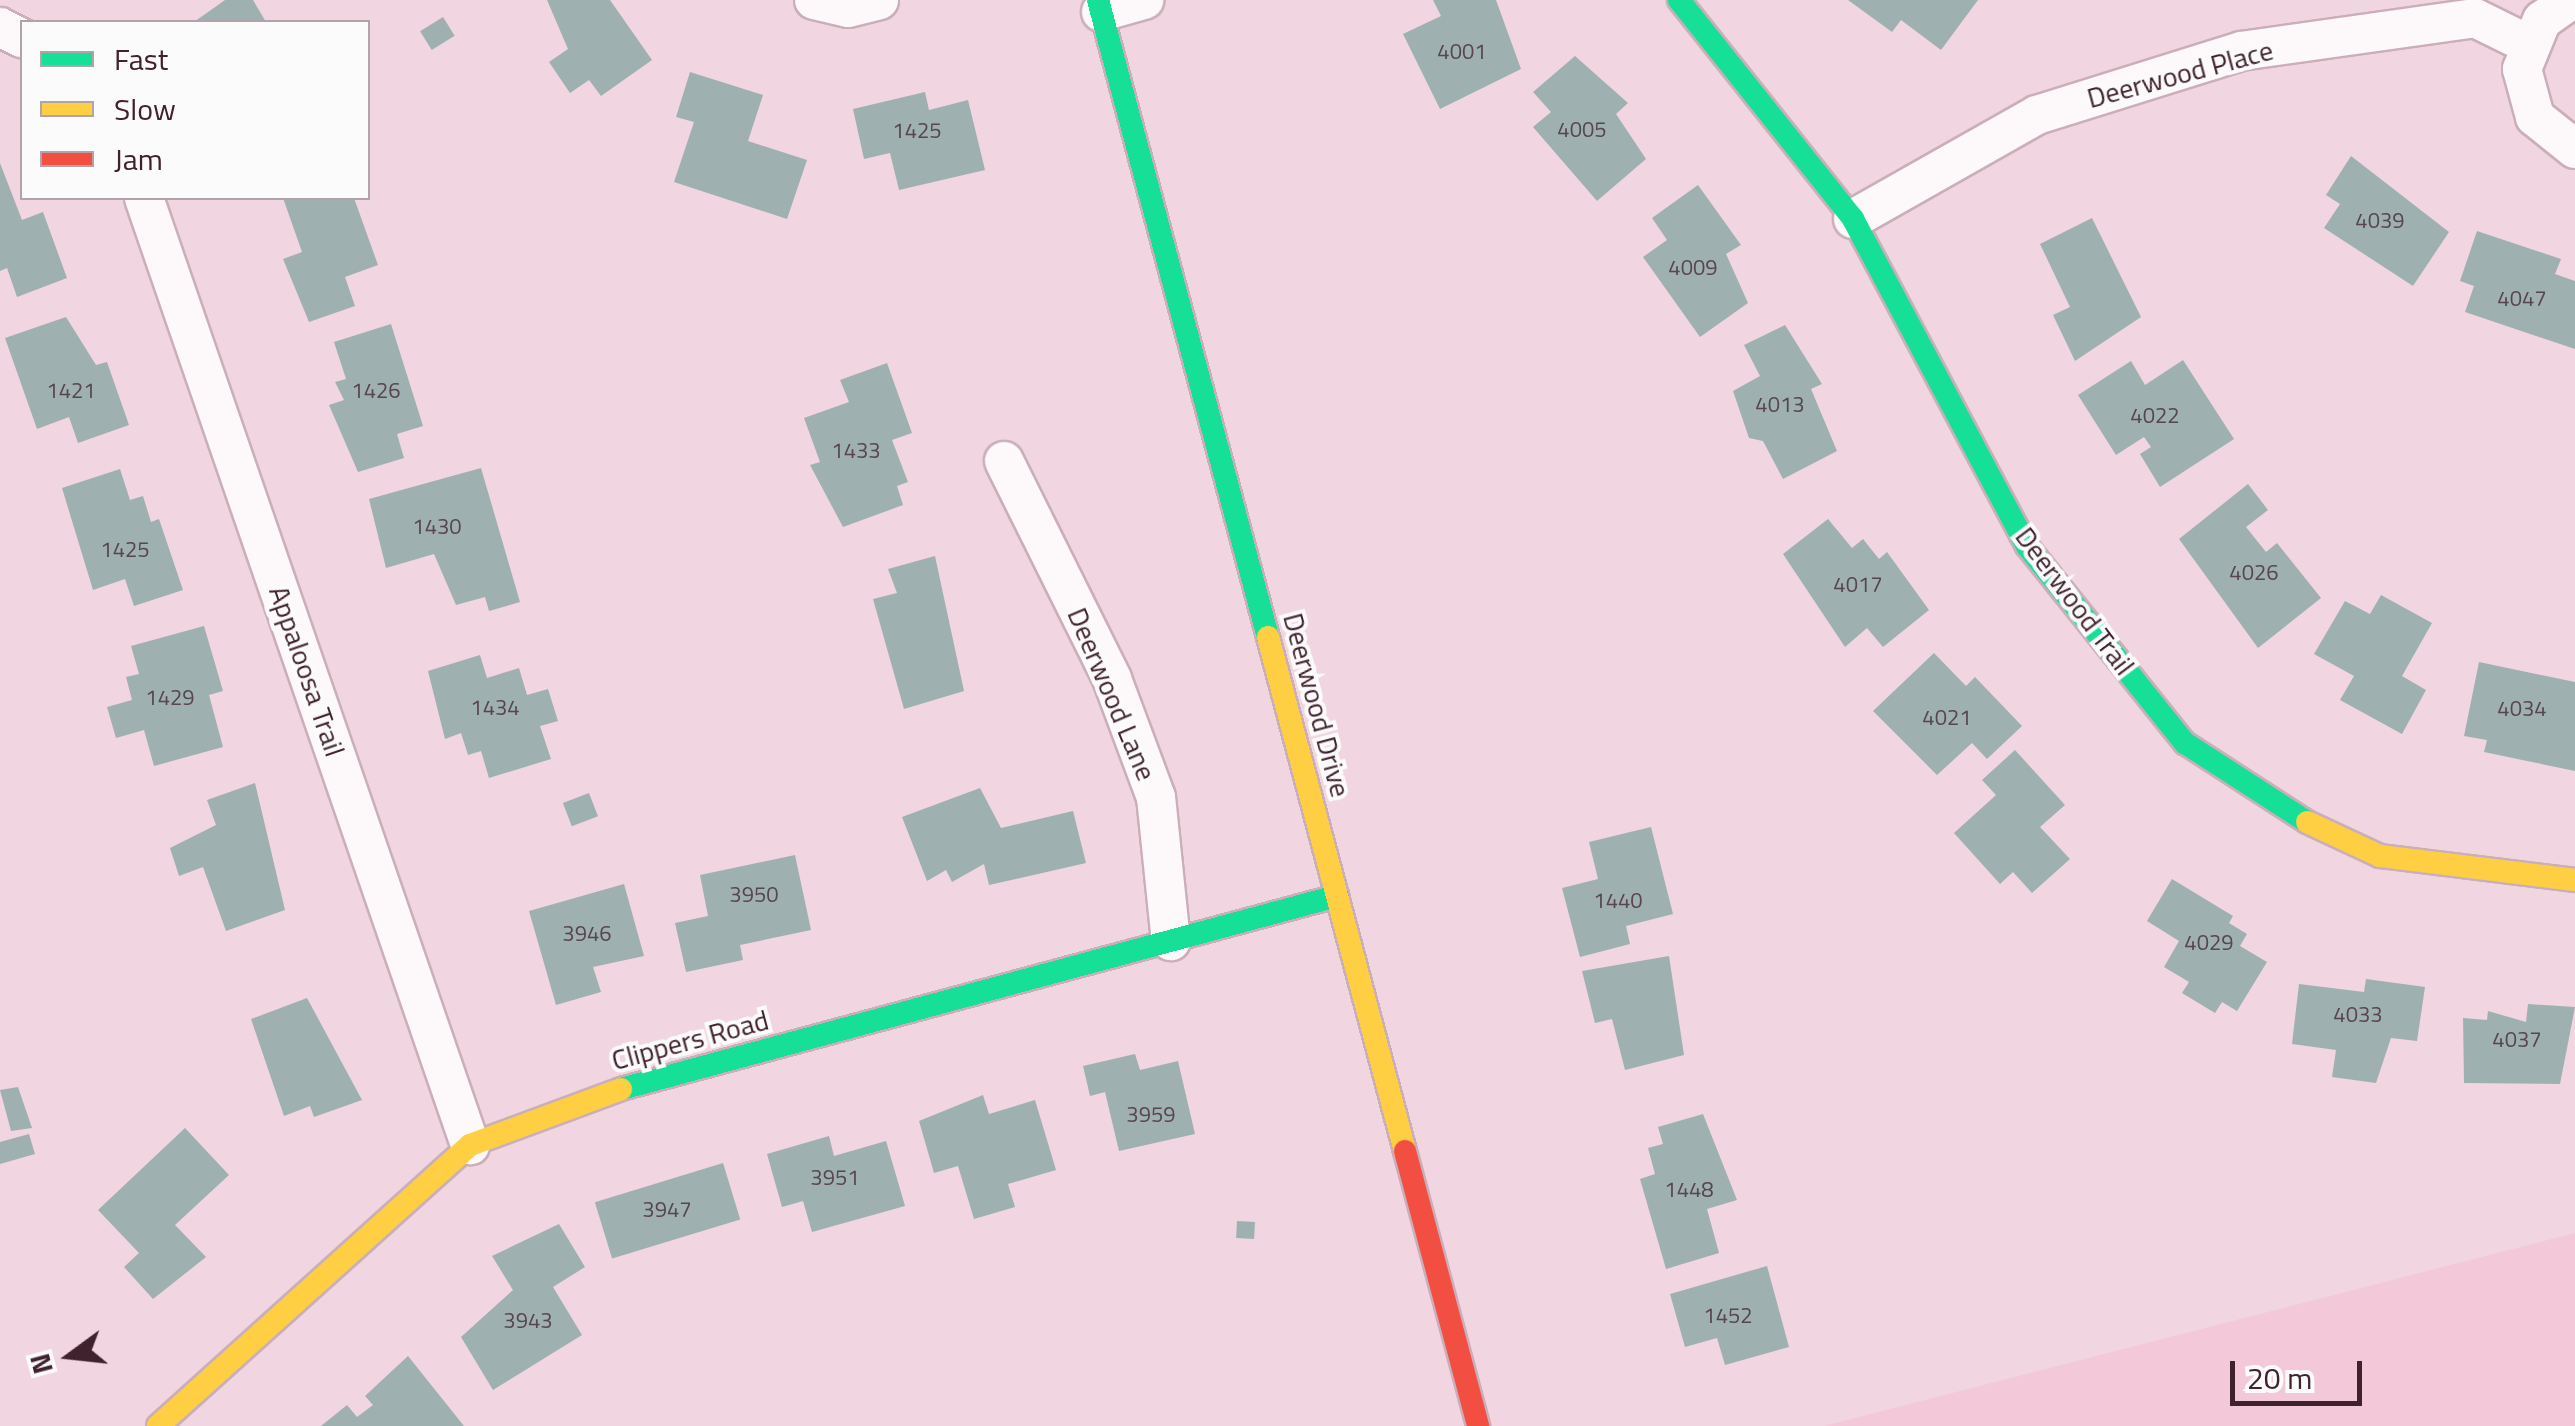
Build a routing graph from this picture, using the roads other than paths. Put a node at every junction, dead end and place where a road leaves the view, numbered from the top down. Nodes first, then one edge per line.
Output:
1 (814, 0) edge
2 (879, 0) edge
3 (1144, 0) edge
4 (1680, 0) edge
5 (2571, 0) edge
6 (1100, 6) edge
7 (2528, 44) junction
8 (2575, 149) edge
9 (145, 200) edge
10 (1853, 219) junction
11 (1004, 461) dead end
12 (2575, 880) edge
13 (1337, 896) junction
14 (1171, 941) junction
15 (470, 1145) junction
16 (158, 1426) edge
17 (1478, 1426) edge

1 - 2 street
3 - 6 street
4 - 10 street, Deerwood Trail
5 - 7 street
6 - 13 street, Deerwood Drive
7 - 8 street
7 - 10 street, Deerwood Place
9 - 15 street, Appaloosa Trail
10 - 12 street, Deerwood Trail
11 - 14 street, Deerwood Lane
13 - 14 street, Clippers Road
13 - 17 street, Deerwood Drive
14 - 15 street, Clippers Road
15 - 16 street, Clippers Road

